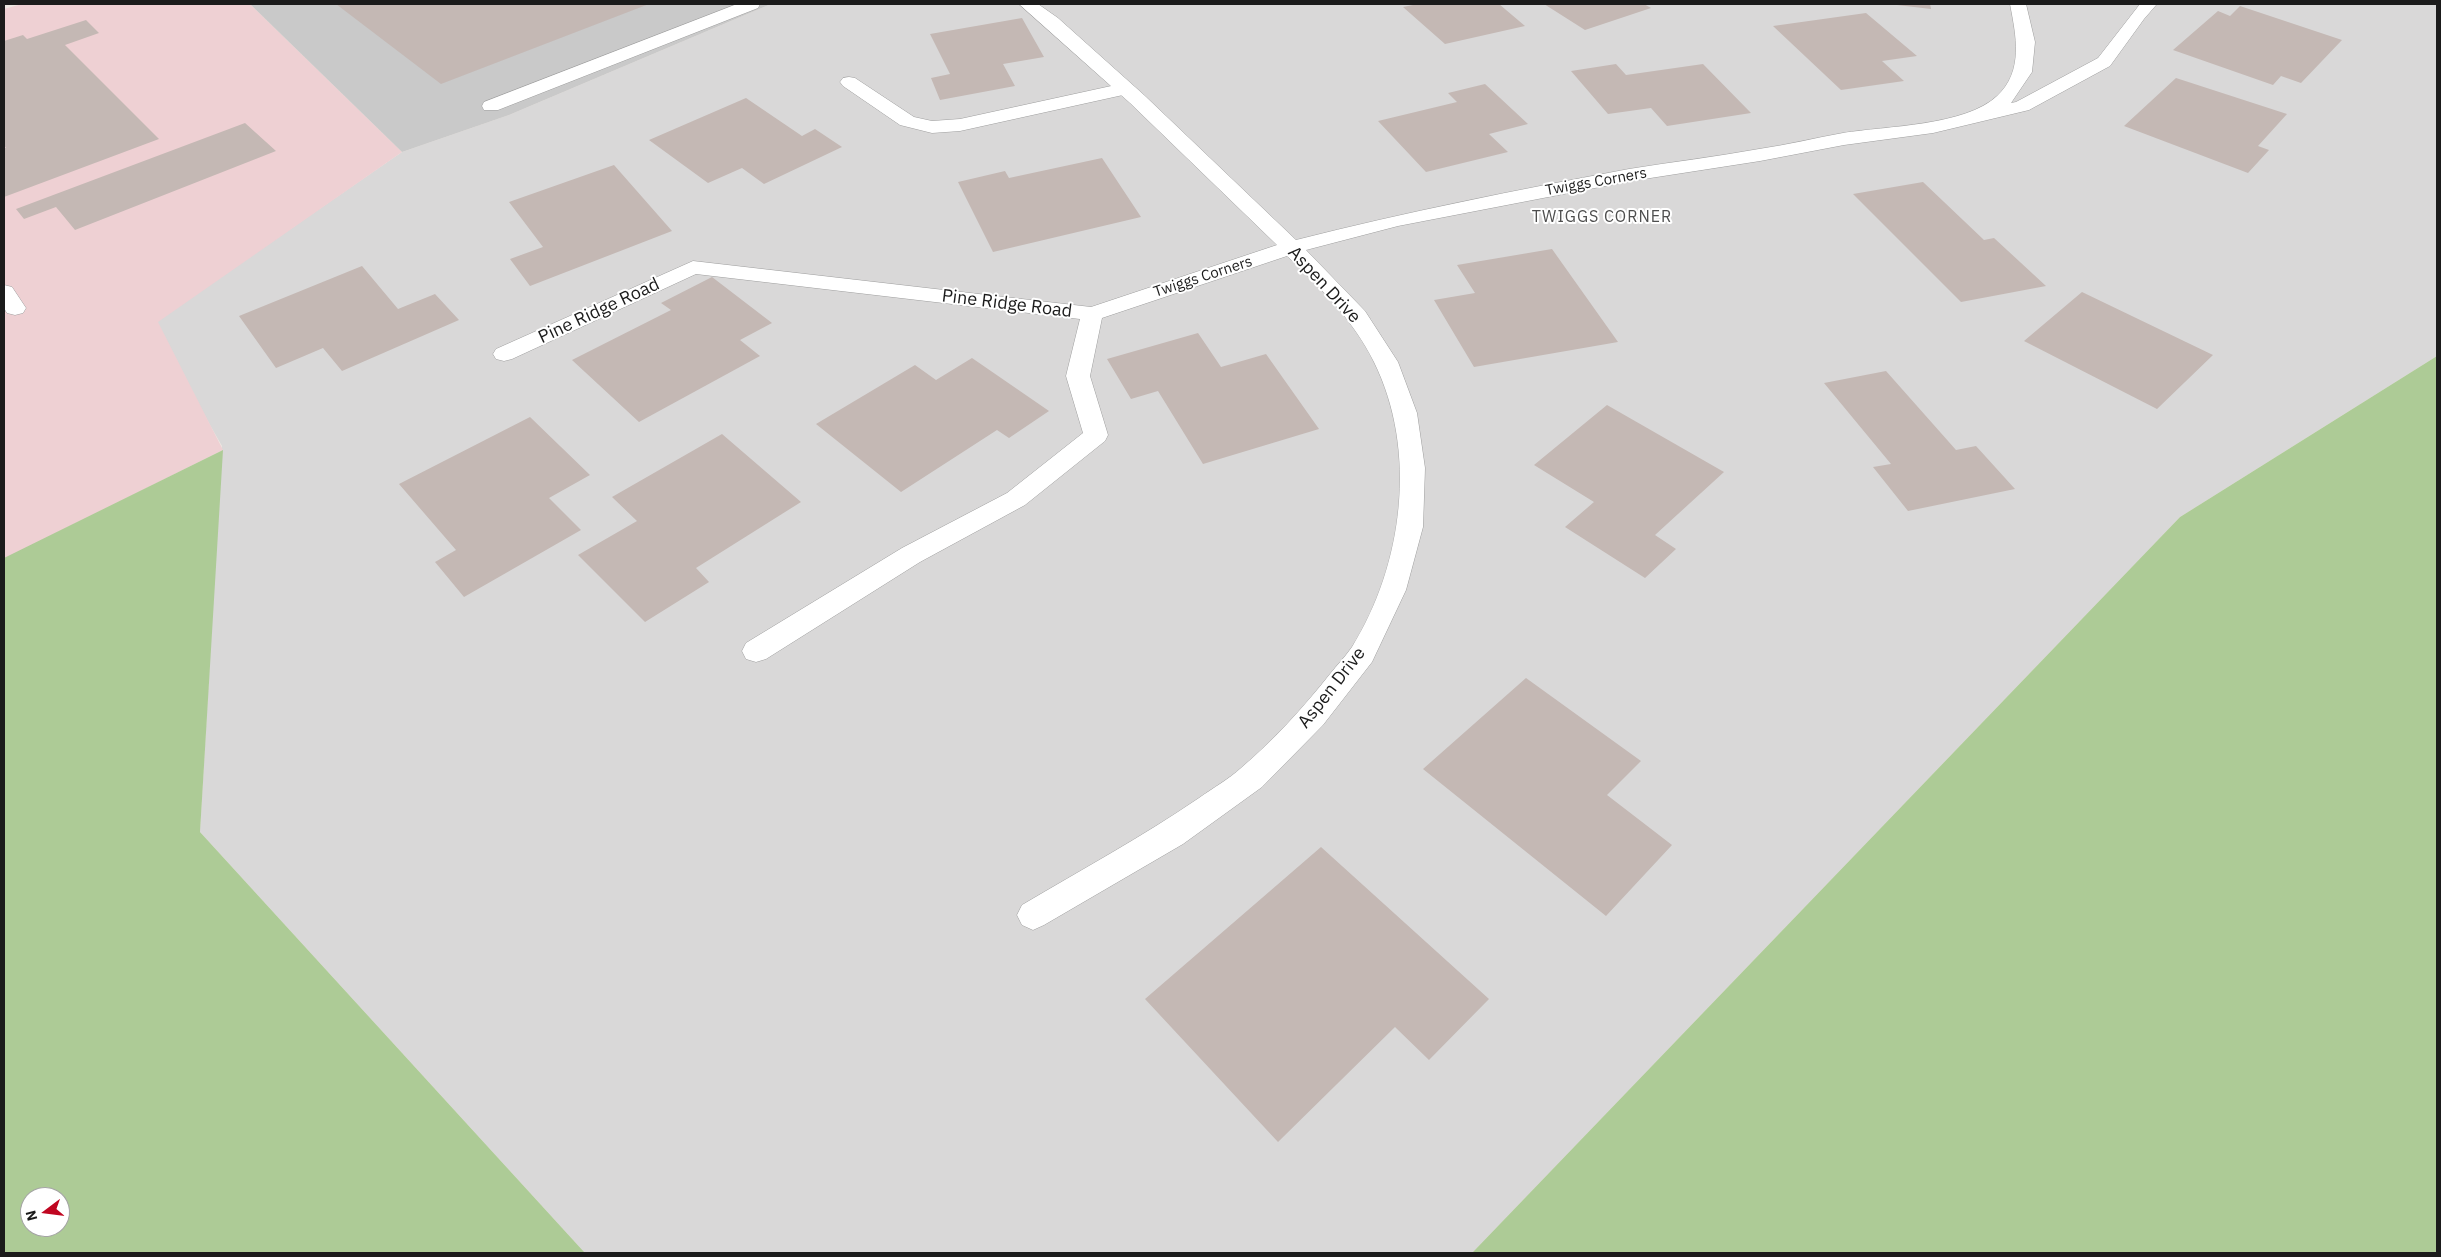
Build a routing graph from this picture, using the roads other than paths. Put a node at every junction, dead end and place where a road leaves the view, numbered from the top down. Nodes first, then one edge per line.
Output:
1 (752, 4) edge
2 (1027, 4) edge
3 (2018, 4) edge
4 (2149, 4) edge
5 (849, 82) dead end
6 (1125, 88) junction
7 (491, 106) dead end
8 (1980, 115) junction
9 (1289, 248) junction
10 (1092, 314) junction
11 (504, 354) dead end
12 (756, 651) dead end
13 (1033, 915) dead end

1 - 7 street
2 - 6 street, Aspen Drive
3 - 8 street, Twiggs Corners
4 - 8 street
5 - 6 street
6 - 9 street, Aspen Drive
8 - 9 street, Twiggs Corners
9 - 10 street, Twiggs Corners
9 - 13 street, Aspen Drive
10 - 11 street, Pine Ridge Road
10 - 12 street, Pine Ridge Road

